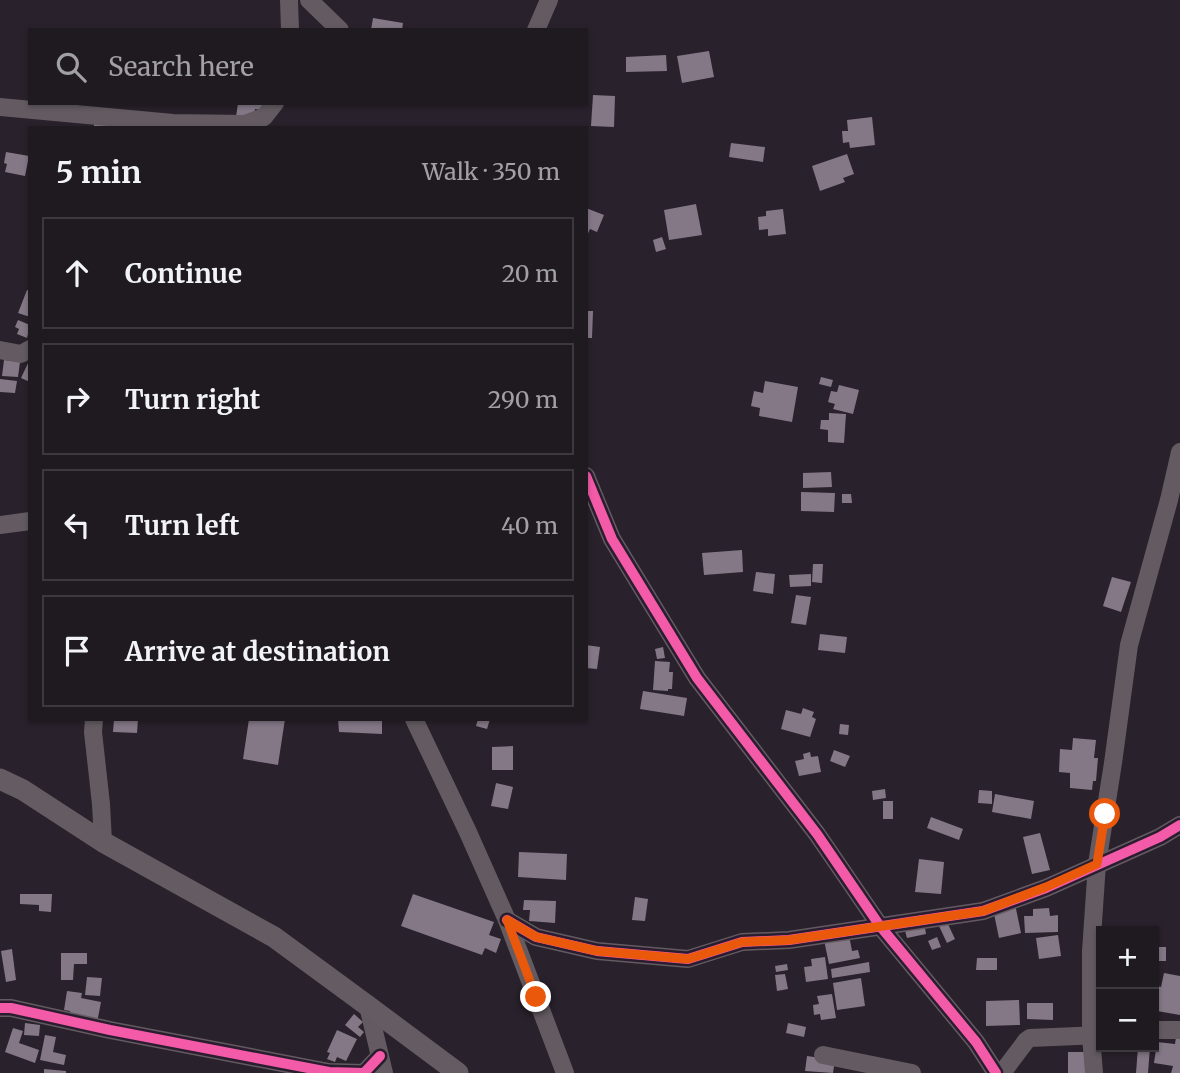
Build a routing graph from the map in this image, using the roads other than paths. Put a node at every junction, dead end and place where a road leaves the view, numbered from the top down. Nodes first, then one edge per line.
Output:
1 (289, 0) edge
2 (309, 0) edge
3 (549, 0) edge
4 (290, 28) edge
5 (338, 28) edge
6 (537, 28) edge
7 (273, 105) edge
8 (0, 107) edge
9 (212, 126) edge
10 (0, 350) edge
11 (28, 350) edge
12 (1180, 452) edge
13 (588, 481) edge
14 (28, 521) edge
15 (0, 525) edge
16 (94, 721) edge
17 (415, 721) edge
18 (0, 779) edge
19 (1180, 825) edge
20 (103, 842) junction
21 (1097, 864) junction
22 (507, 920) junction
23 (880, 926) junction
24 (368, 1006) junction
25 (0, 1008) edge
26 (1159, 1030) edge
27 (1180, 1030) edge
28 (1096, 1036) edge
29 (823, 1055) dead end
30 (382, 1065) edge
31 (458, 1073) edge
32 (565, 1073) edge
33 (912, 1073) edge
34 (996, 1073) edge
35 (1002, 1073) edge
36 (1094, 1073) edge

1 - 4 street
2 - 5 street
3 - 6 street
7 - 9 street
8 - 9 street
10 - 11 street
12 - 21 street
13 - 23 street
14 - 15 street
16 - 20 street
17 - 22 street
18 - 20 main road
19 - 21 street
20 - 24 main road
21 - 23 street
21 - 28 street
22 - 23 street
22 - 32 street
23 - 34 street
24 - 30 street
24 - 31 main road
25 - 30 street
26 - 27 street
28 - 35 street
28 - 36 street
29 - 33 street

